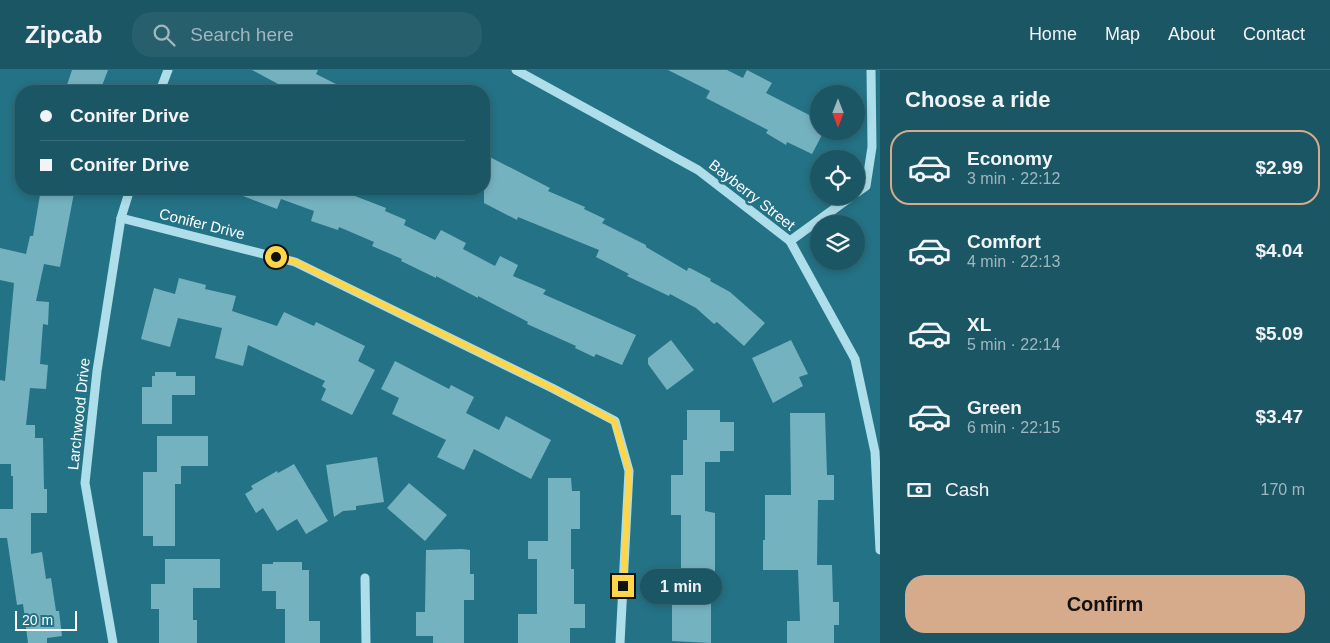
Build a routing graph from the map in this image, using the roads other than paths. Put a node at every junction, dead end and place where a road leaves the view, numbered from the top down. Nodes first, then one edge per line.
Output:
1 (168, 70) edge
2 (516, 70) edge
3 (871, 70) edge
4 (532, 74) edge
5 (162, 85) edge
6 (865, 187) edge
7 (128, 195) edge
8 (840, 205) edge
9 (121, 218) junction
10 (790, 241) junction
11 (880, 550) edge
12 (365, 578) dead end
13 (113, 643) edge
14 (366, 643) edge
15 (620, 643) edge

1 - 5 street
2 - 4 street, Bayberry Street
3 - 6 street
4 - 10 street, Bayberry Street
7 - 9 street, Larchwood Drive
8 - 10 street
9 - 13 street, Larchwood Drive
9 - 15 street, Conifer Drive
10 - 11 street, Bayberry Street
12 - 14 street

